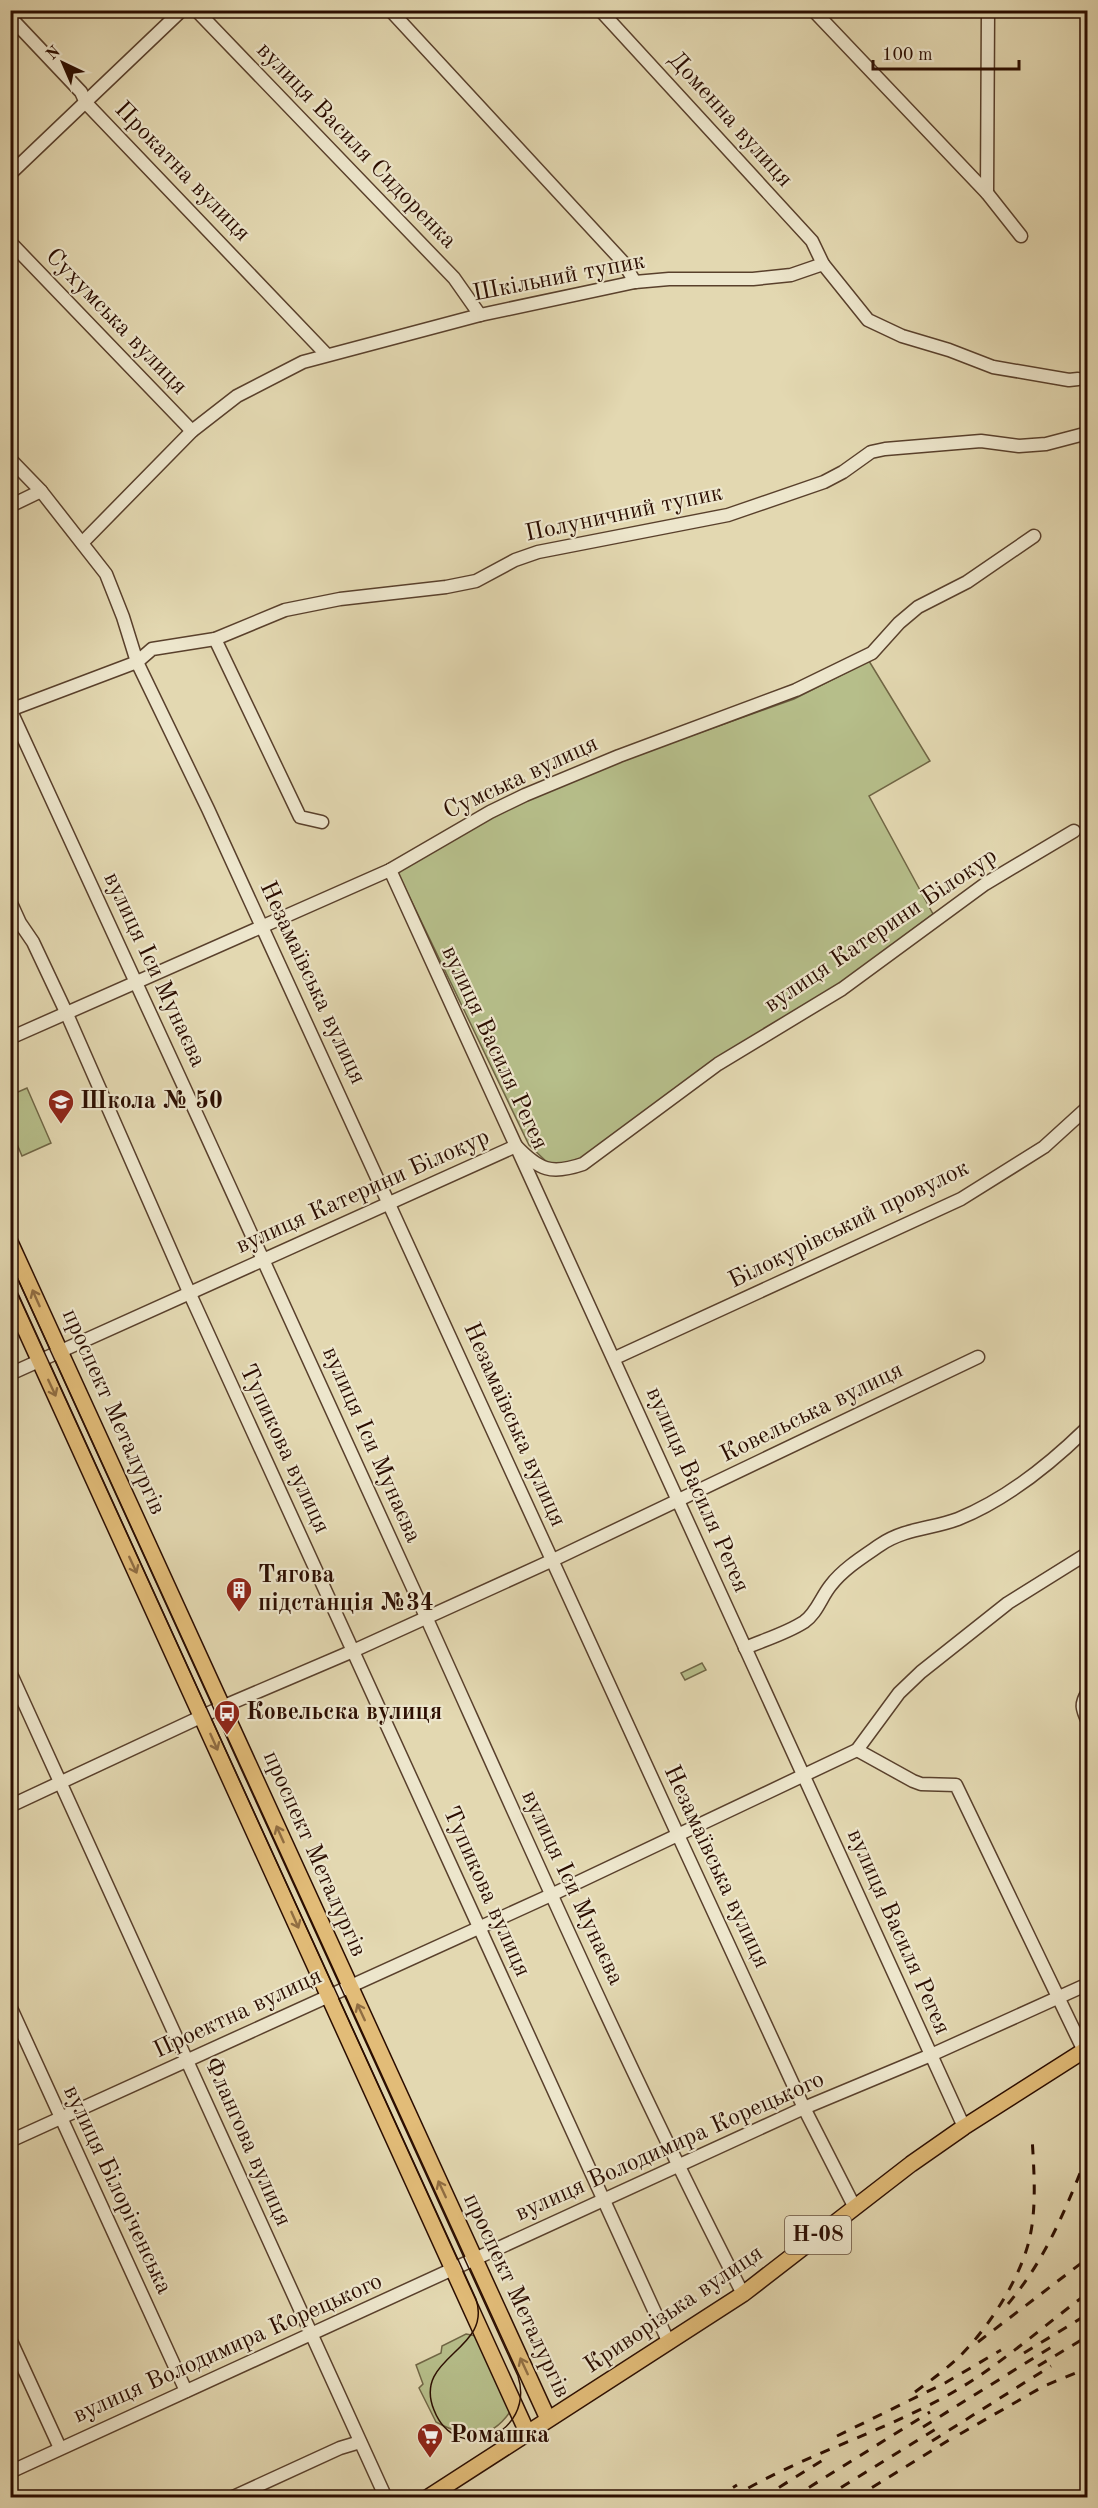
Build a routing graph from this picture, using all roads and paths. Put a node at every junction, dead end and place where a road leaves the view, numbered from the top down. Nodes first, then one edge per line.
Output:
1 (182, 10) edge
2 (196, 10) edge
3 (390, 10) edge
4 (600, 10) edge
5 (813, 10) edge
6 (988, 10) edge
7 (10, 17) edge
8 (86, 102) junction
9 (10, 174) edge
10 (987, 193) junction
11 (1021, 236) dead end
12 (10, 242) edge
13 (823, 264) junction
14 (635, 282) junction
15 (480, 315) junction
16 (326, 354) junction
17 (1078, 379) dead end
18 (192, 431) junction
19 (1088, 432) edge
20 (10, 459) edge
21 (40, 491) junction
22 (10, 506) edge
23 (1034, 536) dead end
24 (82, 543) junction
25 (215, 639) junction
26 (137, 662) junction
27 (11, 710) edge
28 (322, 822) dead end
29 (1074, 831) dead end
30 (390, 870) junction
31 (10, 901) edge
32 (263, 927) junction
33 (136, 981) junction
34 (66, 1012) junction
35 (10, 1038) edge
36 (1088, 1107) edge
37 (516, 1146) junction
38 (390, 1203) junction
39 (10, 1242) edge
40 (263, 1260) junction
41 (189, 1292) junction
42 (10, 1296) edge
43 (60, 1351) junction
44 (978, 1357) dead end
45 (615, 1358) junction
46 (40, 1360) junction
47 (10, 1374) edge
48 (1085, 1430) dead end
49 (677, 1502) junction
50 (1088, 1553) edge
51 (553, 1560) junction
52 (426, 1617) junction
53 (745, 1648) junction
54 (353, 1651) junction
55 (10, 1672) edge
56 (1088, 1692) edge
57 (222, 1707) junction
58 (202, 1716) junction
59 (1088, 1722) edge
60 (857, 1750) junction
61 (804, 1775) junction
62 (62, 1783) junction
63 (10, 1806) edge
64 (678, 1835) junction
65 (551, 1895) junction
66 (479, 1927) junction
67 (1088, 1984) edge
68 (349, 1986) junction
69 (329, 1995) junction
70 (1059, 1998) junction
71 (10, 2006) edge
72 (1086, 2050) edge
73 (931, 2055) junction
74 (188, 2060) junction
75 (804, 2108) junction
76 (62, 2119) junction
77 (964, 2127) junction
78 (10, 2141) edge
79 (677, 2167) junction
80 (603, 2201) junction
81 (854, 2206) junction
82 (474, 2259) junction
83 (454, 2269) junction
84 (743, 2294) junction
85 (311, 2335) junction
86 (10, 2339) edge
87 (669, 2343) junction
88 (186, 2391) junction
89 (548, 2419) junction
90 (527, 2432) junction
91 (360, 2442) junction
92 (60, 2448) junction
93 (10, 2472) edge
94 (231, 2498) edge
95 (386, 2498) edge
96 (427, 2498) edge

1 - 8 street
2 - 15 street, вулиця Василя Сидоренка
3 - 14 street
4 - 13 street, Доменна вулиця
5 - 10 street
6 - 10 street
7 - 8 street, Прокатна вулиця
8 - 9 street
8 - 16 street, Прокатна вулиця
10 - 11 street
12 - 18 street, Сухумська вулиця
13 - 14 street, Шкільний тупик
13 - 17 street
14 - 15 street, Шкільний тупик
15 - 16 street, Шкільний тупик
16 - 18 street, Шкільний тупик
18 - 24 street, Шкільний тупик
19 - 25 street, Полуничний тупик
20 - 21 street, Незамаївська вулиця
21 - 22 street
21 - 24 street, Незамаївська вулиця
23 - 30 street, Сумська вулиця
24 - 26 street, Незамаївська вулиця
25 - 26 street, Полуничний тупик
25 - 28 street
26 - 27 street, Полуничний тупик
26 - 32 street, Незамаївська вулиця
27 - 33 street, вулиця Іси Мунаєва
29 - 37 street, вулиця Катерини Білокур
30 - 32 street, Сумська вулиця
30 - 37 street, вулиця Василя Регея
31 - 34 street, Тупикова вулиця
32 - 33 street, Сумська вулиця
32 - 38 street, Незамаївська вулиця
33 - 34 street, Сумська вулиця
33 - 40 street, вулиця Іси Мунаєва
34 - 35 street, Сумська вулиця
34 - 41 street, Тупикова вулиця
36 - 45 street, Білокурівський провулок
37 - 38 street, вулиця Катерини Білокур
37 - 45 street, вулиця Василя Регея
38 - 40 street, вулиця Катерини Білокур
38 - 51 street, Незамаївська вулиця
43 -> 39 main road, проспект Металургів
40 - 41 street, вулиця Катерини Білокур
40 - 52 street, вулиця Іси Мунаєва
41 - 43 street, вулиця Катерини Білокур
41 - 54 street, Тупикова вулиця
42 - 46 main road, проспект Металургів
43 - 46 street, вулиця Катерини Білокур
43 - 57 main road, проспект Металургів
44 - 49 street, Ковельська вулиця
45 - 49 street, вулиця Василя Регея
46 - 47 street, вулиця Катерини Білокур
46 -> 58 main road, проспект Металургів
48 - 53 street
49 - 51 street, Ковельська вулиця
49 - 53 street, вулиця Василя Регея
50 - 60 street, Проектна вулиця
51 - 52 street, Ковельська вулиця
51 - 64 street, Незамаївська вулиця
52 - 54 street, Ковельська вулиця
52 - 65 street, вулиця Іси Мунаєва
53 - 61 street, вулиця Василя Регея
54 - 57 street, Ковельська вулиця
54 - 66 street, Тупикова вулиця
55 - 62 street, Флангова вулиця
56 - 59 street
57 - 58 street, Ковельська вулиця
68 -> 57 main road, проспект Металургів
58 - 62 street, Ковельська вулиця
58 -> 69 main road, проспект Металургів
60 - 61 street, Проектна вулиця
60 - 70 street
61 - 64 street, Проектна вулиця
61 - 73 street, вулиця Василя Регея
62 - 63 street, Ковельська вулиця
62 - 74 street, Флангова вулиця
64 - 65 street, Проектна вулиця
64 - 75 street, Незамаївська вулиця
65 - 66 street, Проектна вулиця
65 - 79 street, вулиця Іси Мунаєва
66 - 68 street, Проектна вулиця
66 - 80 street, Тупикова вулиця
67 - 70 street, вулиця Володимира Корецького
68 - 69 street, Проектна вулиця
82 -> 68 main road, проспект Металургів
69 - 74 street, Проектна вулиця
69 - 83 main road, проспект Металургів
70 - 72 street
70 - 73 street, вулиця Володимира Корецького
71 - 76 street, вулиця Білоріченська
72 - 77 main road, Криворізька вулиця / Н-08
73 - 75 street, вулиця Володимира Корецького
73 - 77 street, вулиця Василя Регея
74 - 76 street, Проектна вулиця
74 - 85 street, Флангова вулиця
75 - 79 street, вулиця Володимира Корецького
75 - 81 street, Незамаївська вулиця
76 - 78 street, Проектна вулиця
76 - 88 street, вулиця Білоріченська
77 - 81 main road, Криворізька вулиця / Н-08
79 - 80 street, вулиця Володимира Корецького
79 - 84 street, вулиця Іси Мунаєва
80 - 82 street, вулиця Володимира Корецького
80 - 87 street, Тупикова вулиця
81 - 84 main road, Криворізька вулиця / Н-08
82 - 83 street, вулиця Володимира Корецького
89 -> 82 main road, проспект Металургів
83 - 85 street, вулиця Володимира Корецького
83 - 90 main road, проспект Металургів
84 - 87 main road, Криворізька вулиця / Н-08
85 - 88 street, вулиця Володимира Корецького
85 - 91 street, Флангова вулиця
86 - 92 street
87 - 89 main road, Криворізька вулиця / Н-08
88 - 92 street, вулиця Володимира Корецького
89 - 90 main road, Криворізька вулиця / Н-08
90 - 96 main road, Криворізька вулиця / Н-08
91 - 94 street
91 - 95 street, Флангова вулиця
92 - 93 street, вулиця Володимира Корецького

